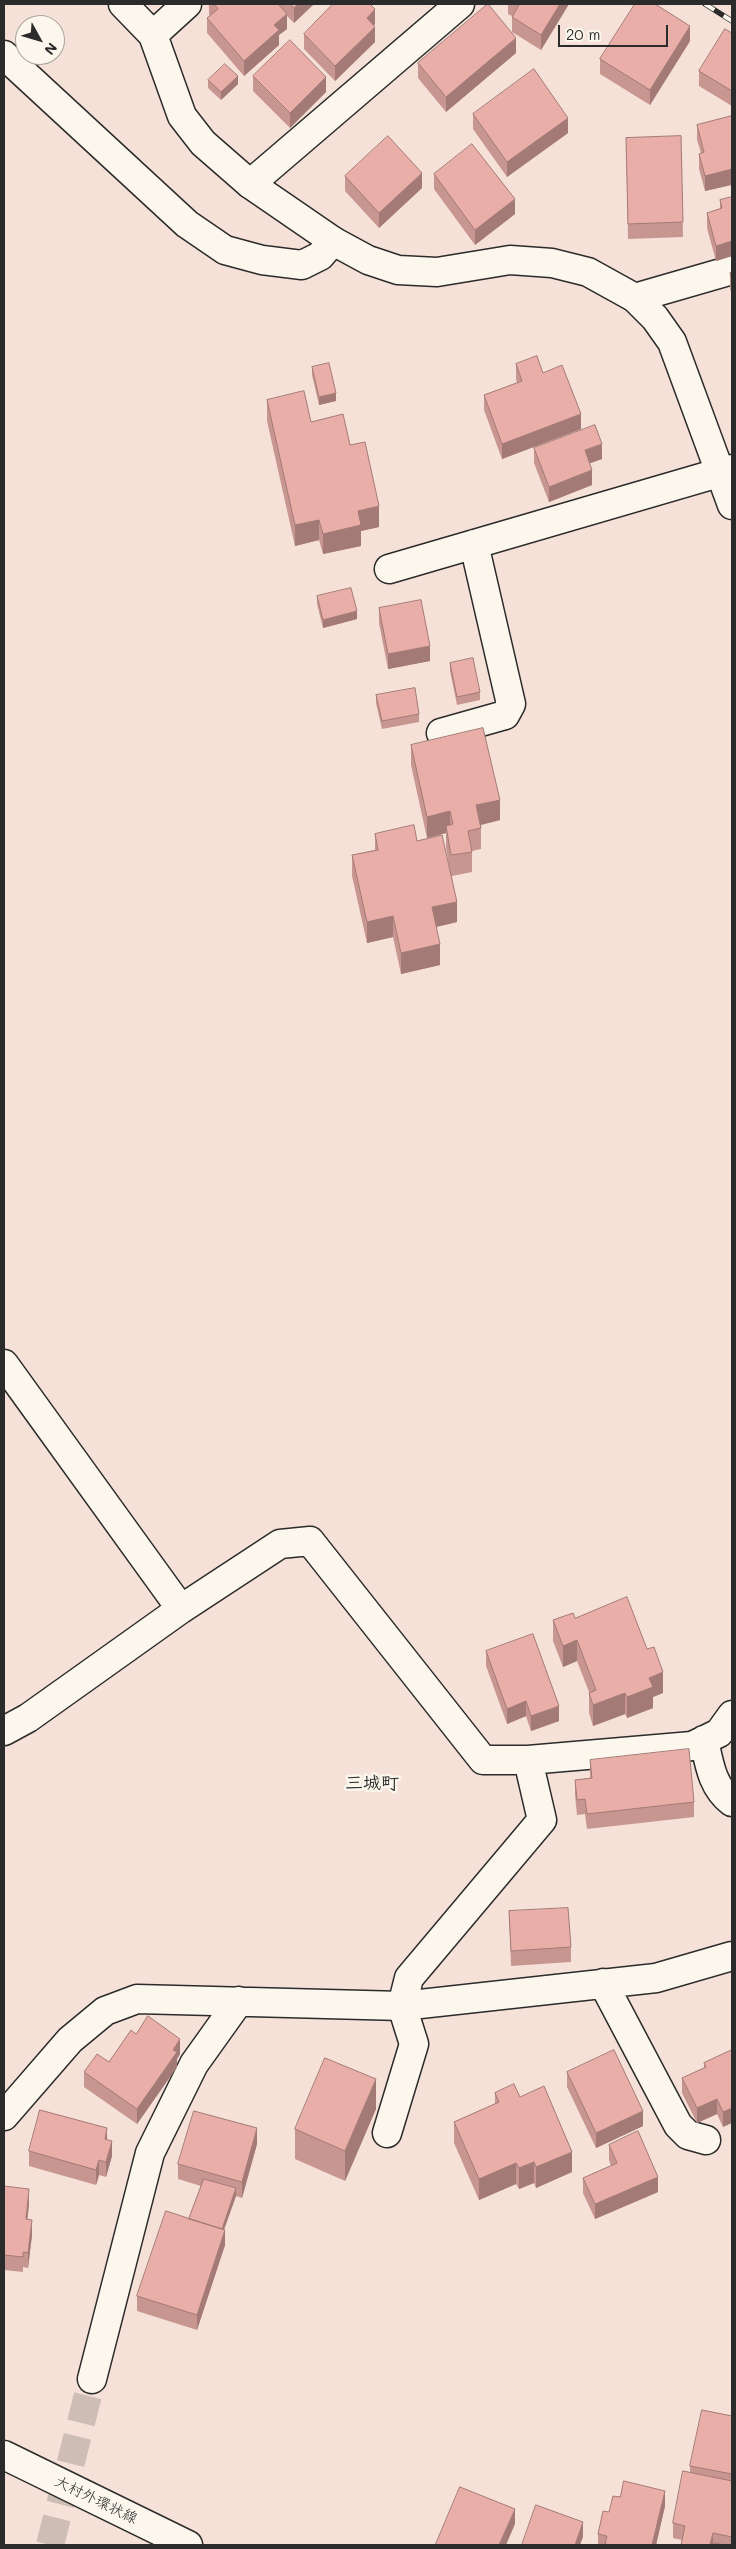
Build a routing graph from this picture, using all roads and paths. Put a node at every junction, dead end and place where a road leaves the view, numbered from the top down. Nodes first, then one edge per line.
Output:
1 (123, 4) edge
2 (187, 4) edge
3 (460, 4) edge
4 (153, 35) junction
5 (4, 55) edge
6 (250, 184) junction
7 (333, 242) junction
8 (732, 270) edge
9 (635, 298) junction
10 (726, 470) edge
11 (732, 505) edge
12 (474, 544) junction
13 (390, 569) dead end
14 (441, 734) dead end
15 (4, 1364) edge
16 (181, 1609) junction
17 (732, 1715) edge
18 (4, 1731) edge
19 (704, 1740) junction
20 (528, 1760) junction
21 (732, 1802) edge
22 (732, 1956) edge
23 (603, 1983) junction
24 (239, 2001) junction
25 (402, 2006) junction
26 (4, 2116) edge
27 (386, 2133) dead end
28 (706, 2140) dead end
29 (92, 2379) tunnel mouth
30 (4, 2455) edge
31 (188, 2545) edge

1 - 4 street
2 - 4 street
3 - 6 street
4 - 6 street
5 - 7 street
6 - 7 street
7 - 9 street
8 - 9 street
9 - 10 street
10 - 11 street
10 - 12 street
12 - 13 street
12 - 14 street
15 - 16 street
16 - 18 street
16 - 20 street
17 - 19 street
19 - 20 street
19 - 21 street
20 - 25 street
22 - 23 street
23 - 25 street
23 - 28 street
24 - 25 street
24 - 26 street
24 - 29 street
25 - 27 street
30 - 31 street, 大村外環状線

